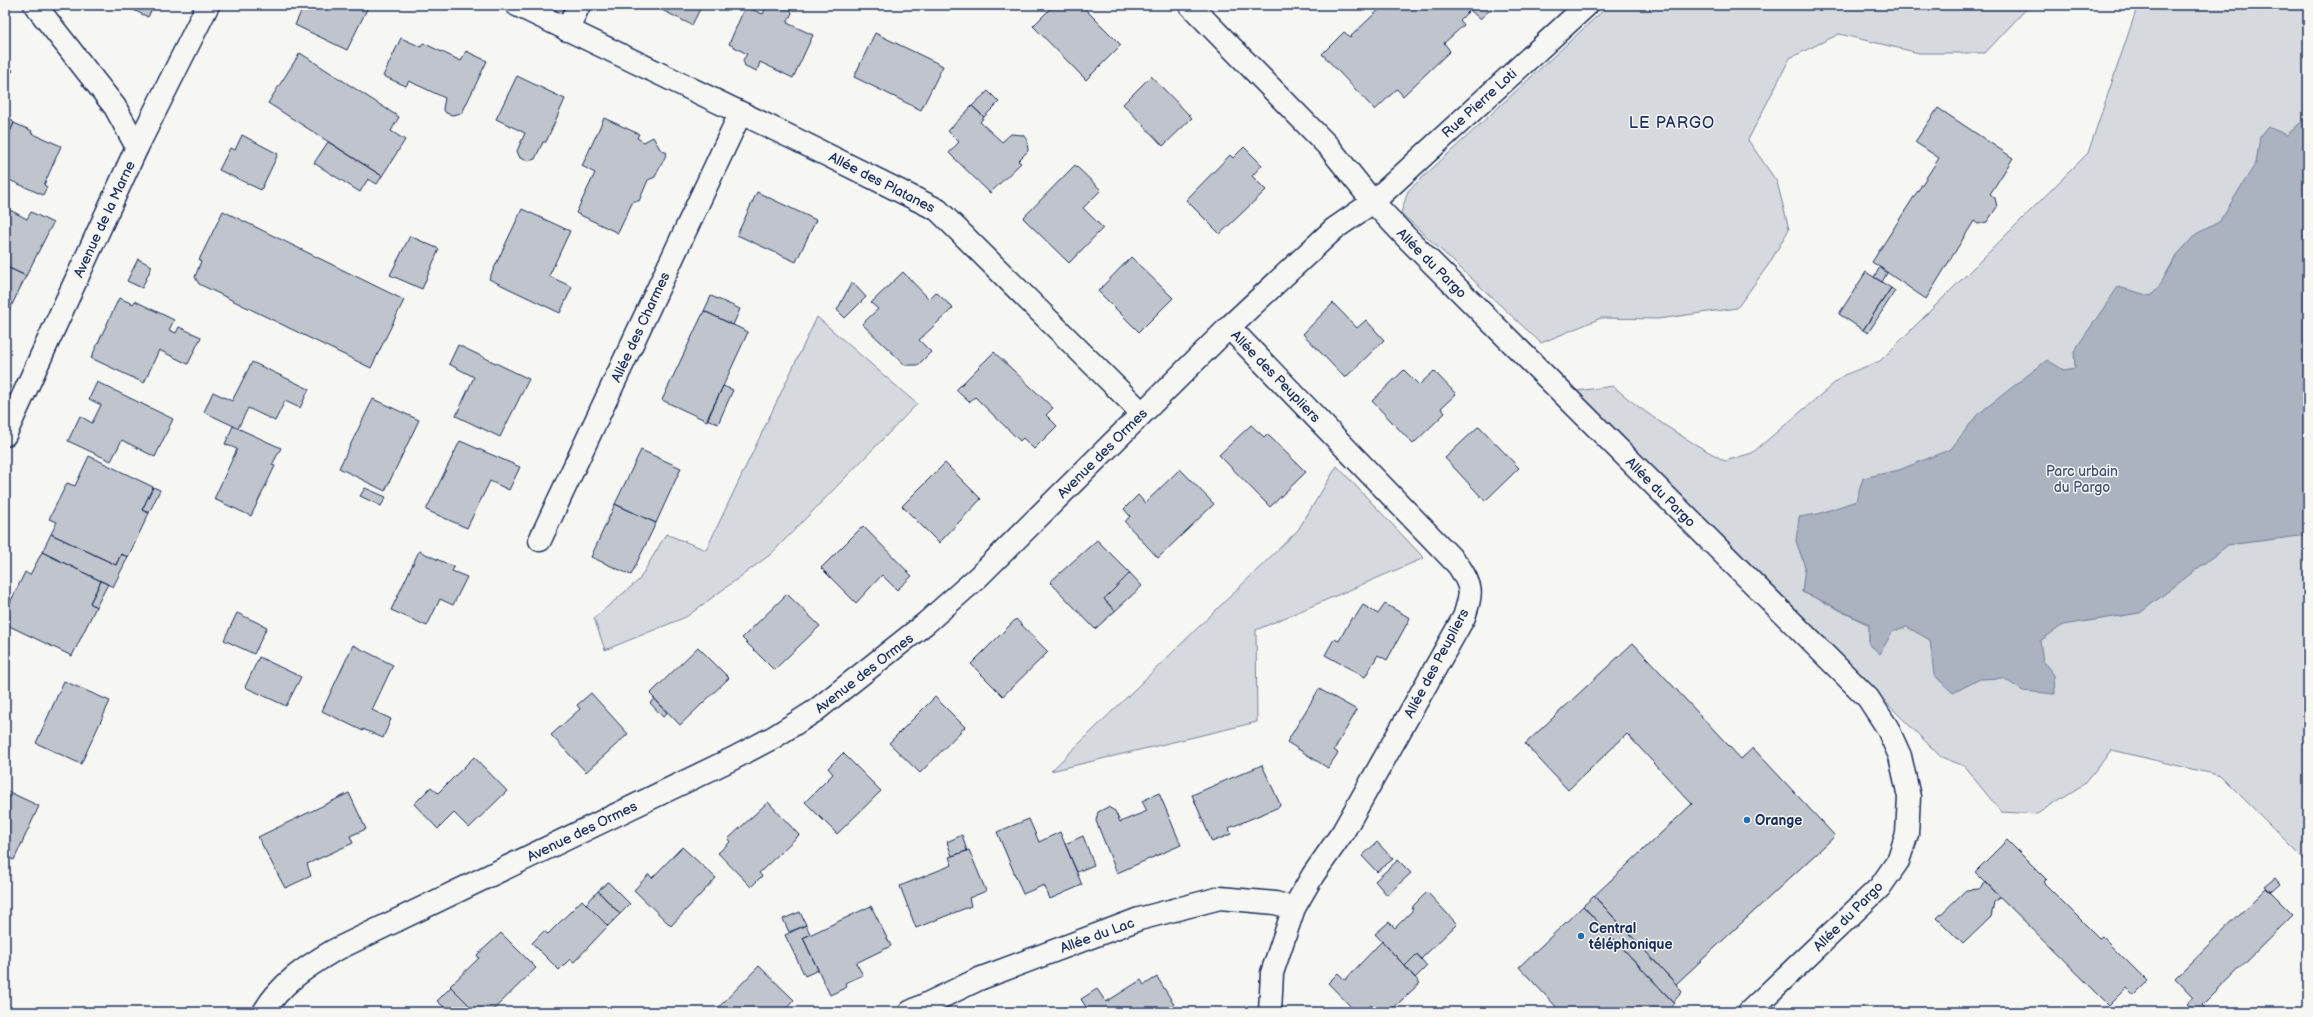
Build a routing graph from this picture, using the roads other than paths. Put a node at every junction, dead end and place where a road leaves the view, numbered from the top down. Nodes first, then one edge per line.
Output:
1 (35, 5) edge
2 (208, 5) edge
3 (517, 5) edge
4 (580, 5) edge
5 (1190, 5) edge
6 (1587, 5) edge
7 (567, 30) junction
8 (740, 114) junction
9 (137, 147) junction
10 (1373, 202) junction
11 (1229, 328) junction
12 (1142, 413) junction
13 (5, 435) edge
14 (540, 540) dead end
15 (1294, 908) junction
16 (264, 1012) edge
17 (910, 1012) edge
18 (1270, 1012) edge
19 (1749, 1012) edge

1 - 9 street
2 - 9 street, Avenue de la Marne
3 - 7 street, Allée des Platanes
4 - 7 street
5 - 10 street, Allée du Pargo
6 - 10 street, Rue Pierre Loti
7 - 8 street, Allée des Platanes
8 - 12 street, Allée des Platanes
8 - 14 street, Allée des Charmes
9 - 13 street, Avenue de la Marne
10 - 11 street, Avenue des Ormes
10 - 19 street, Allée du Pargo
11 - 12 street, Avenue des Ormes
11 - 15 street, Allée des Peupliers
12 - 16 street, Avenue des Ormes
15 - 17 street, Allée du Lac
15 - 18 street, Allée des Peupliers

